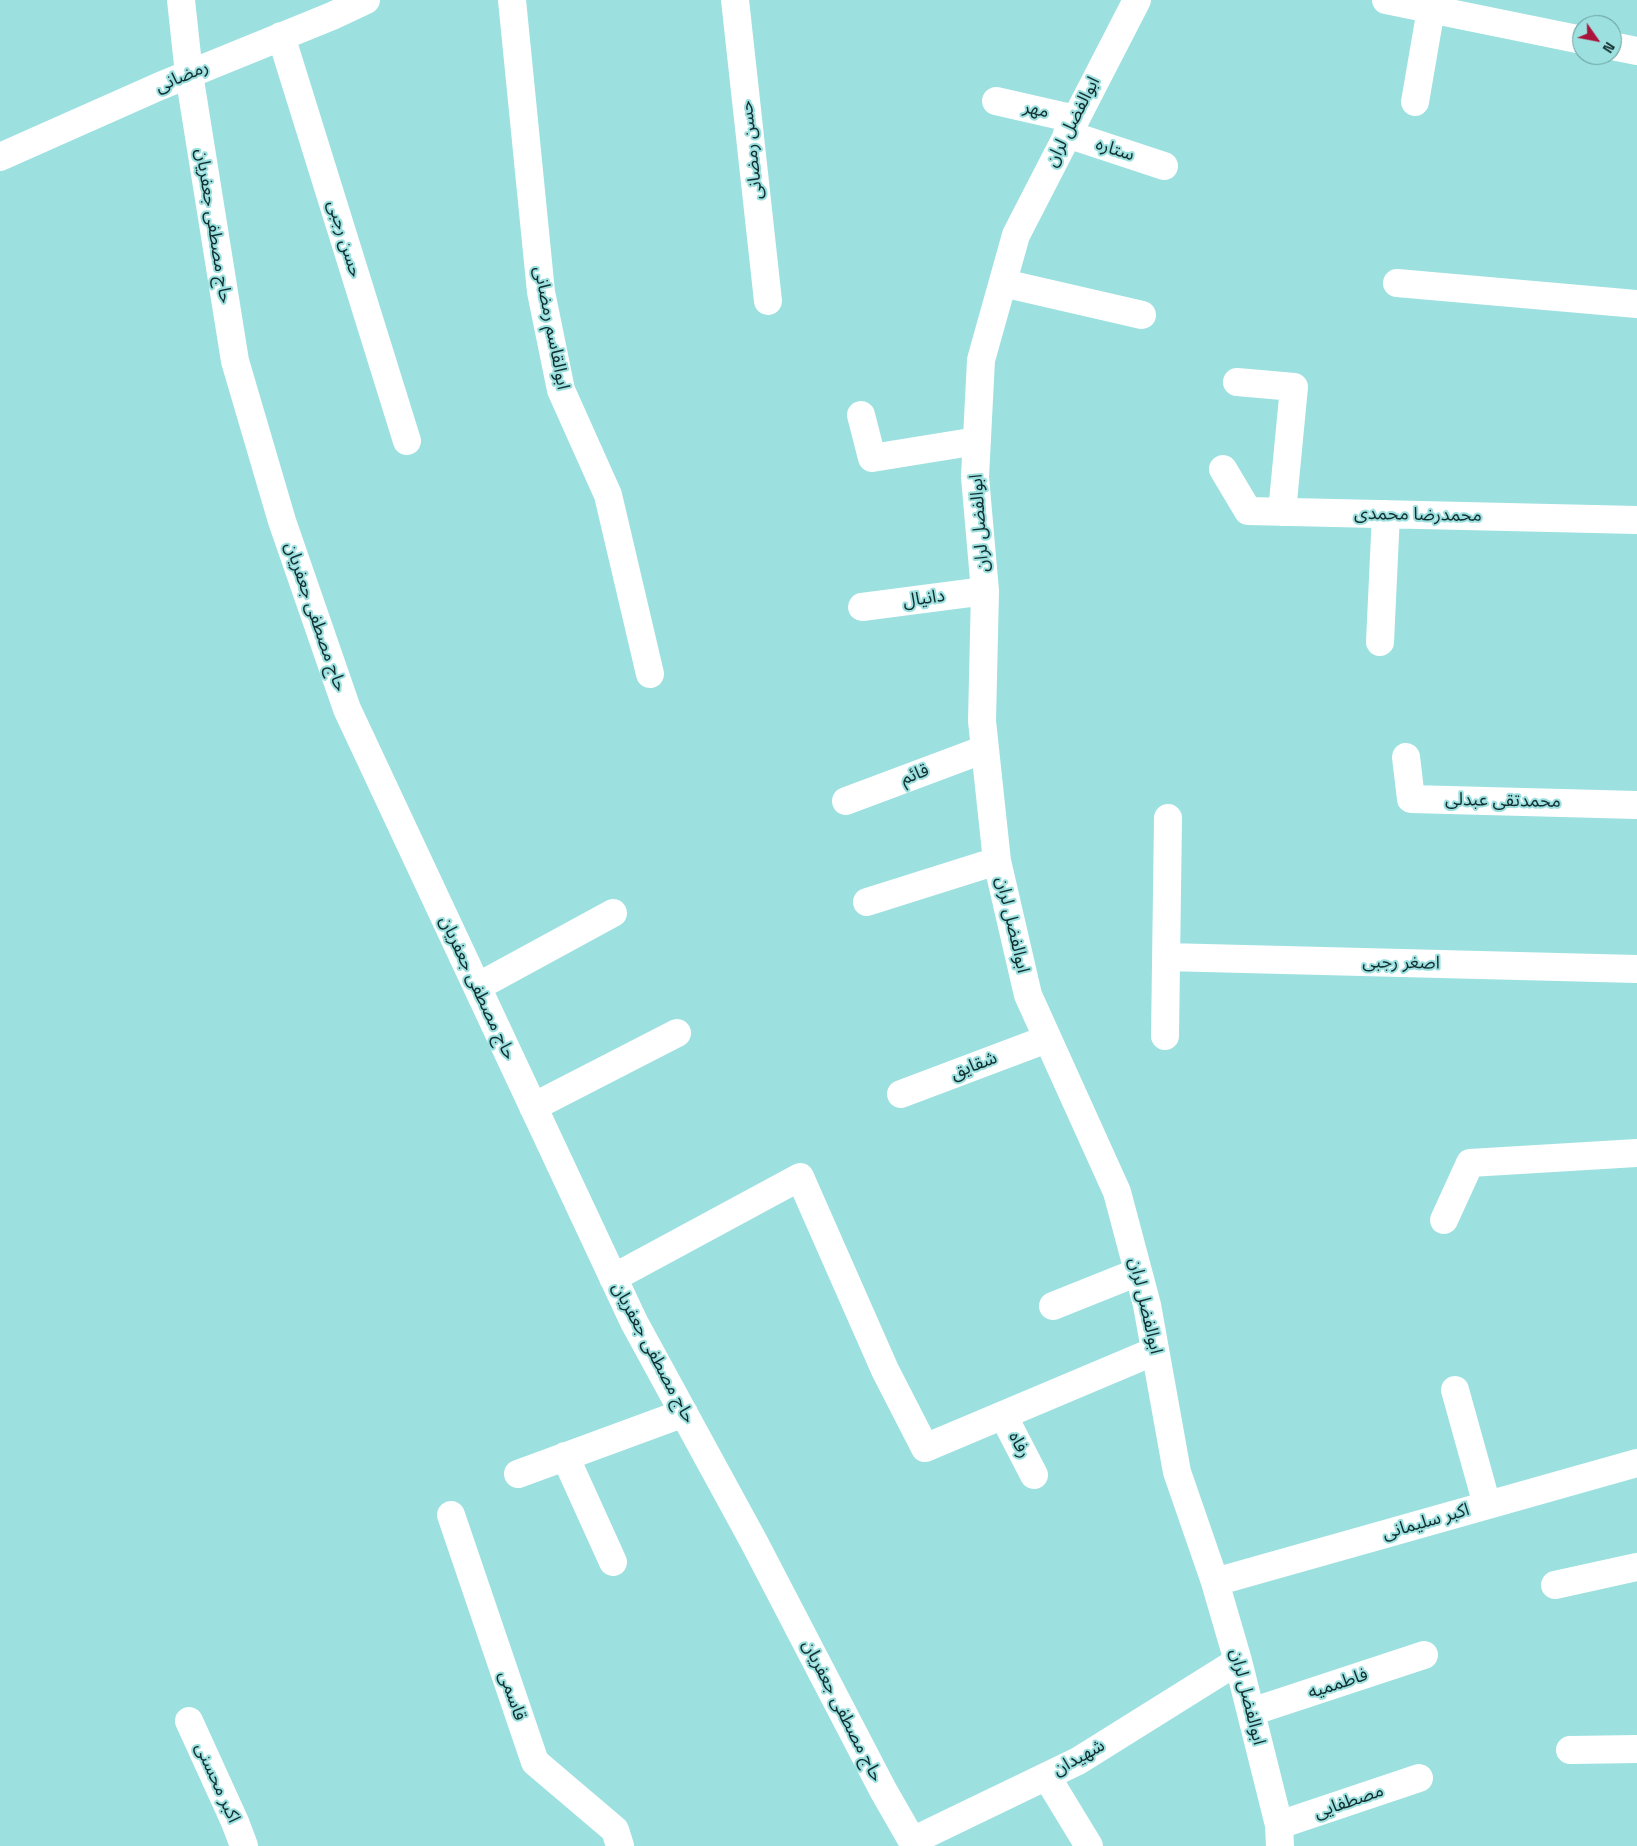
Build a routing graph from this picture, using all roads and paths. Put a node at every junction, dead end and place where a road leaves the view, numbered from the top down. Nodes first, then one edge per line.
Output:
1 (181, 0) edge
2 (366, 0) edge
3 (512, 0) edge
4 (735, 0) edge
5 (1137, 0) edge
6 (1386, 0) edge
7 (1432, 9) junction
8 (282, 36) junction
9 (1572, 38) edge
10 (1622, 48) edge
11 (1637, 51) edge
12 (189, 74) junction
13 (996, 101) dead end
14 (1415, 102) dead end
15 (1071, 127) junction
16 (0, 157) edge
17 (1164, 166) dead end
18 (1003, 283) junction
19 (1397, 284) dead end
20 (768, 301) dead end
21 (1637, 304) edge
22 (1142, 315) dead end
23 (1237, 382) dead end
24 (861, 415) dead end
25 (406, 441) dead end
26 (977, 441) junction
27 (1223, 469) dead end
28 (1282, 512) junction
29 (1386, 514) junction
30 (1637, 520) edge
31 (985, 590) junction
32 (862, 607) dead end
33 (1380, 642) dead end
34 (650, 674) dead end
35 (985, 749) junction
36 (1406, 757) dead end
37 (846, 801) dead end
38 (1637, 804) edge
39 (1168, 818) dead end
40 (997, 861) junction
41 (867, 902) dead end
42 (613, 913) dead end
43 (1166, 956) junction
44 (1637, 969) edge
45 (477, 988) junction
46 (677, 1033) dead end
47 (1165, 1036) dead end
48 (1048, 1038) junction
49 (901, 1094) dead end
50 (533, 1107) junction
51 (1637, 1153) edge
52 (1444, 1220) dead end
53 (1138, 1272) junction
54 (613, 1278) junction
55 (1053, 1306) dead end
56 (1155, 1351) junction
57 (1454, 1390) dead end
58 (684, 1413) junction
59 (1003, 1415) junction
60 (565, 1456) junction
61 (1637, 1463) edge
62 (518, 1474) dead end
63 (1034, 1475) dead end
64 (1487, 1505) junction
65 (451, 1515) dead end
66 (613, 1562) dead end
67 (1637, 1568) edge
68 (1215, 1582) junction
69 (1555, 1585) dead end
70 (1424, 1655) dead end
71 (1238, 1660) junction
72 (1251, 1712) junction
73 (189, 1721) dead end
74 (1637, 1749) edge
75 (1570, 1750) dead end
76 (1047, 1777) junction
77 (1419, 1778) dead end
78 (1279, 1836) edge
79 (914, 1844) edge
80 (244, 1846) edge
81 (620, 1846) edge
82 (1089, 1846) edge

1 - 12 street, حاج مصطفی جعفریان
2 - 8 street, رمضانی
3 - 34 street, ابوالقاسم رمضانی
4 - 20 street, حسن رمضانی
5 - 15 street, ابوالفضل لران
6 - 7 street
7 - 9 street
7 - 14 street
8 - 12 street, رمضانی
8 - 25 street, حسن رجبی
10 - 11 street
12 - 16 street, رمضانی
12 - 45 street, حاج مصطفی جعفریان
13 - 15 street, مهر
15 - 17 street, ستاره
15 - 18 street, ابوالفضل لران
18 - 22 street
18 - 26 street, ابوالفضل لران
19 - 21 street
23 - 28 street
24 - 26 street
26 - 31 street, ابوالفضل لران
27 - 28 street, محمدرضا محمدی
28 - 29 street, محمدرضا محمدی
29 - 30 street, محمدرضا محمدی
29 - 33 street
31 - 32 street, دانیال
31 - 35 street, ابوالفضل لران
35 - 37 street, قائم
35 - 40 street, ابوالفضل لران
36 - 38 street, محمدتقی عبدلی
39 - 43 street
40 - 41 street
40 - 48 street, ابوالفضل لران
42 - 45 street
43 - 44 street, اصغر رجبی
43 - 47 street
45 - 50 street, حاج مصطفی جعفریان
46 - 50 street
48 - 49 street, شقایق
48 - 53 street, ابوالفضل لران
50 - 54 street, حاج مصطفی جعفریان
51 - 52 street
53 - 55 street
53 - 56 street, ابوالفضل لران
54 - 58 street, حاج مصطفی جعفریان
54 - 59 street
56 - 59 street
56 - 68 street, ابوالفضل لران
57 - 64 street
58 - 60 street
58 - 79 street, حاج مصطفی جعفریان
59 - 63 street, رفاه
60 - 62 street
60 - 66 street
61 - 64 street, اکبر سلیمانی
64 - 68 street, اکبر سلیمانی
65 - 81 street, قاسمی
67 - 69 street
68 - 71 street, ابوالفضل لران
70 - 72 street, فاطممیه
71 - 72 street, ابوالفضل لران
71 - 76 street, شهیدان
72 - 78 street, ابوالفضل لران
73 - 80 street, اکبر محسنی
74 - 75 street
76 - 79 street, شهیدان
76 - 82 street
77 - 78 street, مصطفایی

